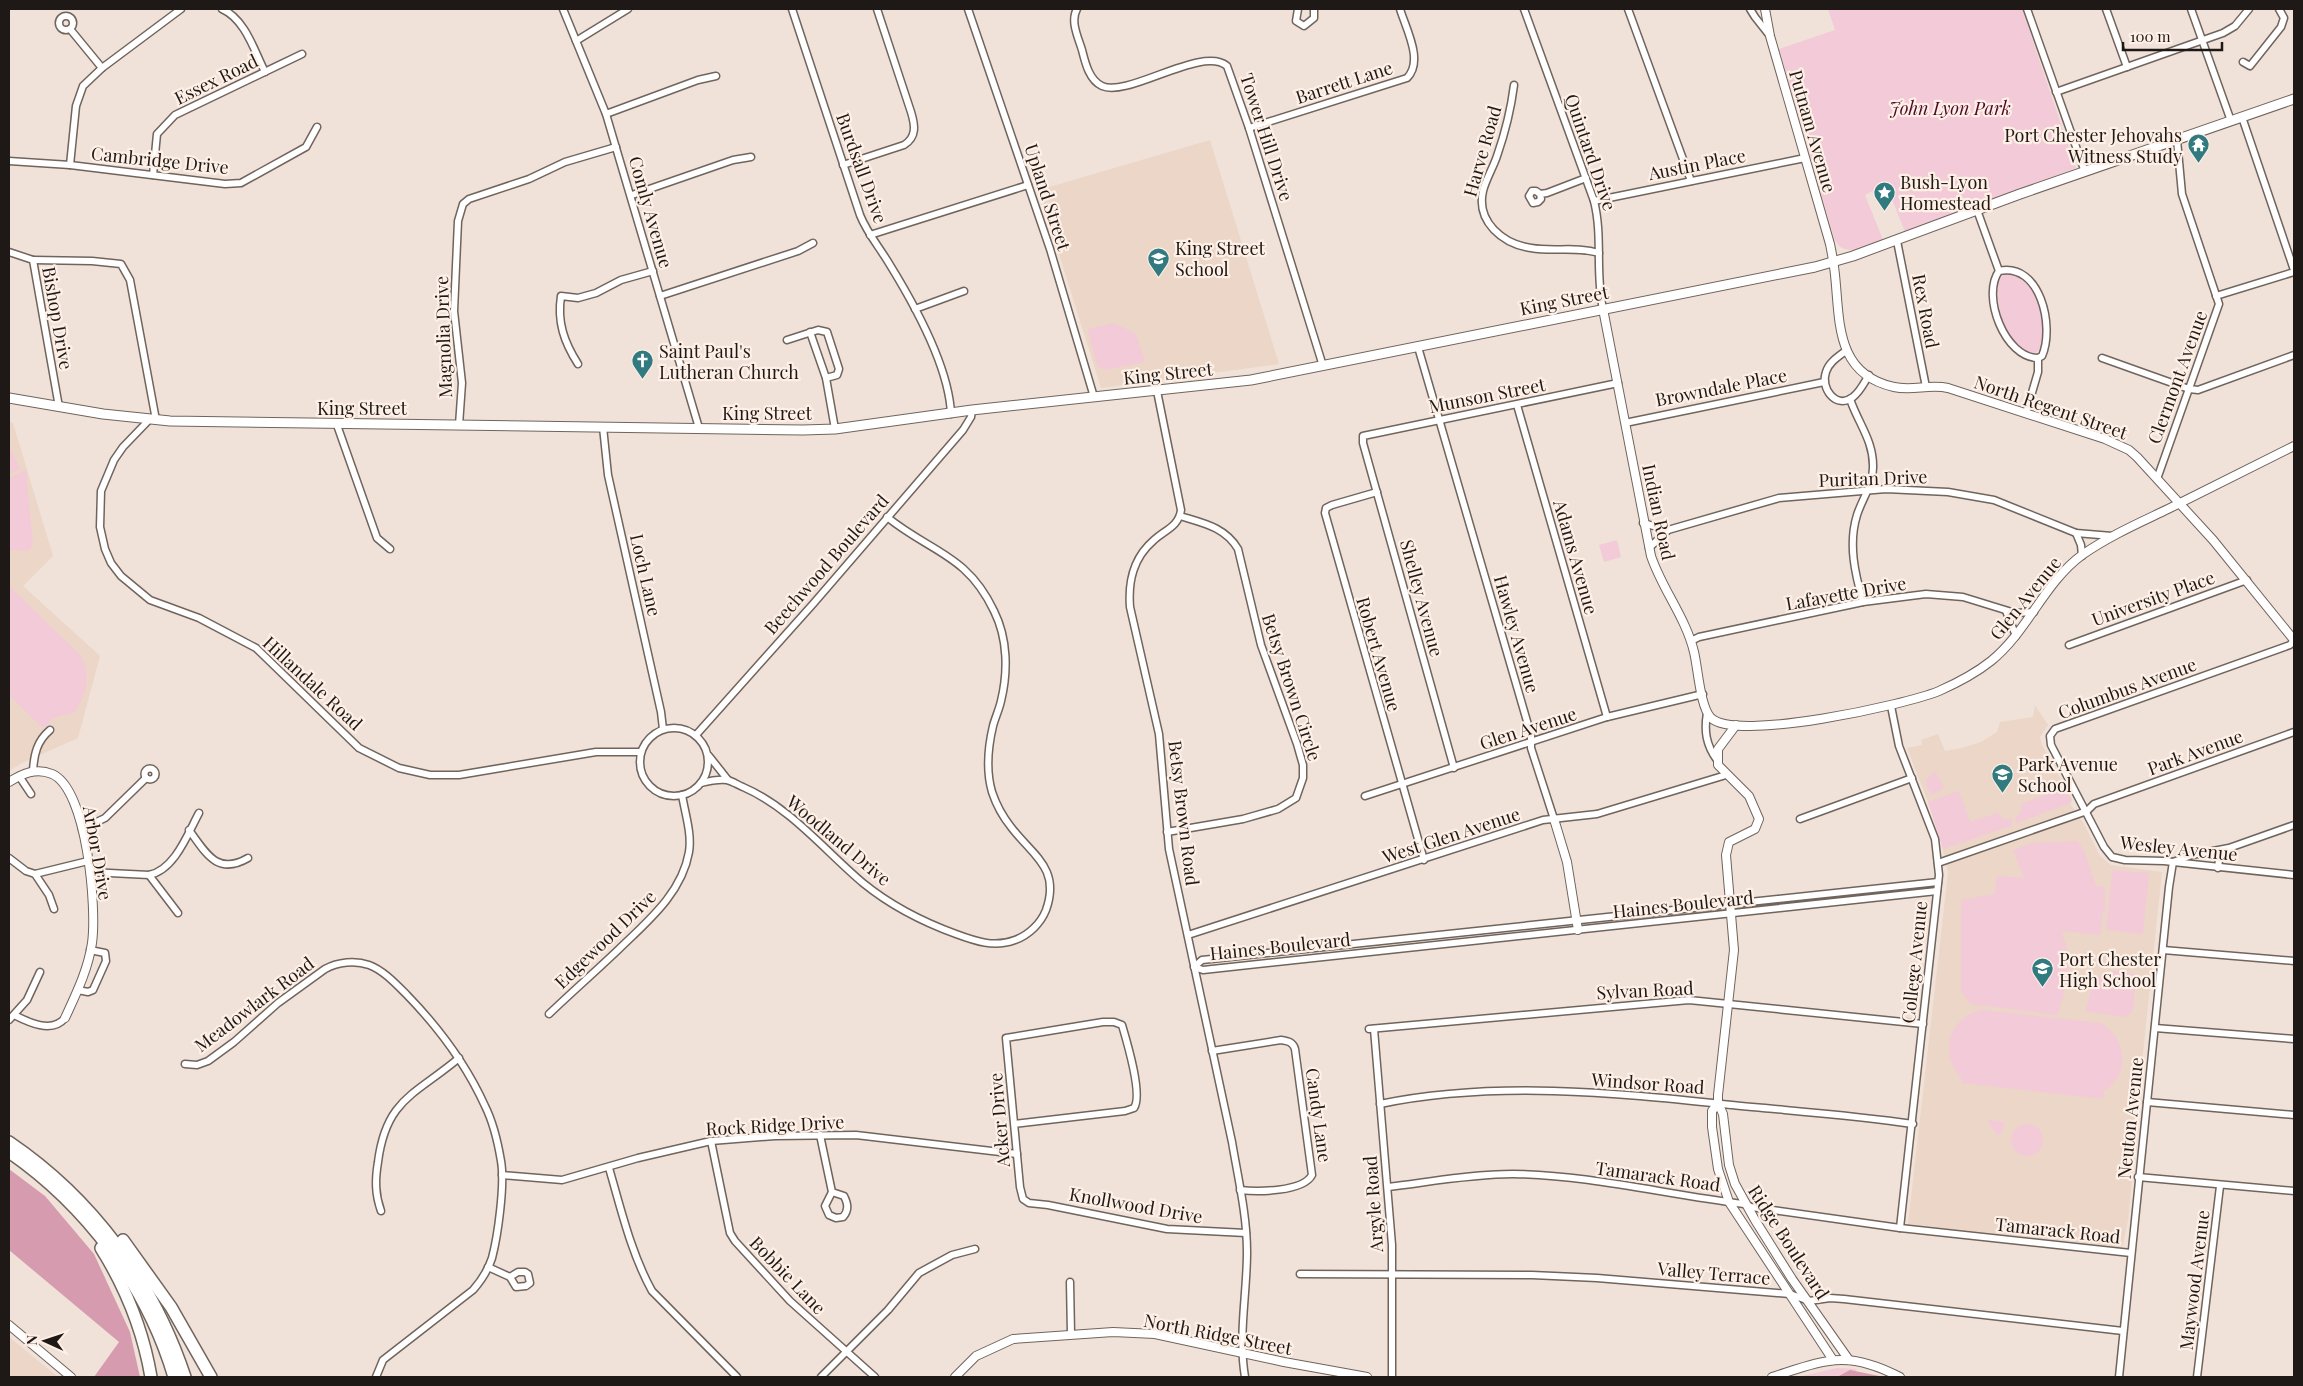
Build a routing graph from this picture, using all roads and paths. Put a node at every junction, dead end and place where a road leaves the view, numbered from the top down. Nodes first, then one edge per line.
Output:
1 (181, 9) edge
2 (222, 9) edge
3 (563, 9) edge
4 (628, 9) edge
5 (792, 9) edge
6 (877, 9) edge
7 (968, 9) edge
8 (1077, 9) edge
9 (1298, 9) edge
10 (1314, 9) edge
11 (1400, 9) edge
12 (1524, 9) edge
13 (1628, 9) edge
14 (1750, 9) edge
15 (1765, 9) edge
16 (2027, 9) edge
17 (2106, 9) edge
18 (2191, 9) edge
19 (2248, 9) edge
20 (2279, 9) edge
21 (70, 29) dead end
22 (1770, 36) junction
23 (2202, 40) junction
24 (576, 41) junction
25 (302, 54) dead end
26 (2243, 62) dead end
27 (2127, 67) junction
28 (102, 68) junction
29 (265, 72) junction
30 (716, 76) dead end
31 (1514, 85) dead end
32 (2056, 92) junction
33 (2294, 99) edge
34 (606, 114) junction
35 (2242, 117) junction
36 (2231, 121) junction
37 (317, 127) dead end
38 (1249, 128) junction
39 (2177, 140) junction
40 (616, 147) junction
41 (751, 156) dead end
42 (1805, 158) junction
43 (9, 160) edge
44 (70, 165) junction
45 (844, 165) junction
46 (2085, 172) junction
47 (153, 174) junction
48 (1586, 178) junction
49 (1691, 181) junction
50 (1028, 185) junction
51 (1540, 194) dead end
52 (632, 195) junction
53 (1594, 201) junction
54 (1977, 210) junction
55 (870, 235) junction
56 (1896, 241) junction
57 (813, 243) dead end
58 (9, 252) edge
59 (1599, 253) junction
60 (33, 260) junction
61 (1833, 262) junction
62 (653, 271) junction
63 (1999, 271) junction
64 (2294, 271) edge
65 (964, 291) dead end
66 (660, 296) junction
67 (2216, 296) junction
68 (915, 309) junction
69 (1603, 309) junction
70 (810, 332) junction
71 (787, 340) dead end
72 (1418, 347) junction
73 (1847, 350) junction
74 (2294, 355) edge
75 (2038, 358) junction
76 (2102, 358) dead end
77 (578, 364) dead end
78 (1323, 366) junction
79 (1869, 376) junction
80 (826, 378) junction
81 (1824, 382) junction
82 (1618, 383) junction
83 (1926, 387) junction
84 (2189, 390) junction
85 (1157, 391) junction
86 (1094, 397) junction
87 (9, 398) edge
88 (1850, 399) junction
89 (1517, 404) junction
90 (59, 407) junction
91 (972, 410) junction
92 (2026, 413) junction
93 (951, 414) junction
94 (153, 420) junction
95 (1440, 420) junction
96 (1625, 423) junction
97 (337, 425) junction
98 (459, 425) junction
99 (603, 427) junction
100 (699, 428) junction
101 (834, 429) junction
102 (1363, 436) joint
103 (2294, 447) edge
104 (2157, 479) junction
105 (1868, 490) junction
106 (1377, 492) junction
107 (2178, 504) junction
108 (887, 516) junction
109 (1180, 516) junction
110 (1644, 523) junction
111 (1668, 530) junction
112 (2076, 532) junction
113 (2112, 536) junction
114 (1649, 548) junction
115 (390, 549) dead end
116 (2082, 556) junction
117 (2247, 580) junction
118 (1863, 602) junction
119 (2006, 611) junction
120 (2034, 612) junction
121 (2016, 636) junction
122 (2294, 640) edge
123 (1691, 642) junction
124 (2069, 645) dead end
125 (1702, 694) junction
126 (1891, 706) junction
127 (1707, 713) junction
128 (1608, 717) junction
129 (1736, 725) junction
130 (663, 729) junction
131 (50, 730) dead end
132 (2294, 732) edge
133 (696, 735) junction
134 (1532, 742) junction
135 (640, 752) junction
136 (707, 753) junction
137 (1717, 760) junction
138 (1454, 768) junction
139 (33, 771) junction
140 (1726, 775) junction
141 (19, 776) junction
142 (146, 778) dead end
143 (1912, 778) junction
144 (728, 780) junction
145 (9, 782) edge
146 (701, 783) junction
147 (1401, 785) junction
148 (31, 794) dead end
149 (682, 795) junction
150 (1365, 796) dead end
151 (2087, 811) junction
152 (199, 812) dead end
153 (1554, 819) junction
154 (1800, 819) dead end
155 (2294, 825) edge
156 (82, 829) junction
157 (189, 830) junction
158 (1167, 832) junction
159 (2229, 848) junction
160 (9, 858) edge
161 (248, 858) dead end
162 (1424, 860) junction
163 (88, 861) junction
164 (2173, 862) junction
165 (1938, 863) junction
166 (2218, 868) junction
167 (90, 872) junction
168 (36, 874) junction
169 (149, 875) junction
170 (2294, 875) edge
171 (1938, 882) junction
172 (1937, 892) junction
173 (1729, 904) junction
174 (54, 909) dead end
175 (178, 912) dead end
176 (1730, 914) junction
177 (1577, 920) junction
178 (1578, 930) junction
179 (1188, 935) junction
180 (90, 950) junction
181 (2163, 950) junction
182 (2294, 961) edge
183 (1194, 967) junction
184 (40, 972) dead end
185 (78, 990) junction
186 (1729, 1004) junction
187 (548, 1014) dead end
188 (11, 1018) edge
189 (65, 1018) joint
190 (1923, 1024) junction
191 (2155, 1028) junction
192 (1371, 1029) joint
193 (2294, 1039) edge
194 (1212, 1051) junction
195 (459, 1058) junction
196 (185, 1064) dead end
197 (2147, 1102) junction
198 (1380, 1104) junction
199 (1718, 1104) junction
200 (2294, 1115) edge
201 (1014, 1124) junction
202 (1913, 1124) junction
203 (820, 1135) junction
204 (711, 1141) junction
205 (9, 1142) edge
206 (9, 1152) edge
207 (1017, 1154) junction
208 (35, 1166) junction
209 (609, 1168) junction
210 (502, 1175) junction
211 (2138, 1177) junction
212 (2220, 1186) junction
213 (1388, 1187) junction
214 (1240, 1190) junction
215 (2294, 1191) edge
216 (832, 1192) dead end
217 (1022, 1199) joint
218 (1729, 1202) junction
219 (1744, 1204) junction
220 (381, 1211) dead end
221 (1900, 1228) junction
222 (1246, 1233) junction
223 (975, 1249) dead end
224 (2131, 1253) junction
225 (488, 1267) junction
226 (1300, 1274) dead end
227 (1392, 1274) junction
228 (510, 1277) dead end
229 (1070, 1282) dead end
230 (1790, 1294) junction
231 (1809, 1301) junction
232 (9, 1325) edge
233 (2123, 1331) junction
234 (1071, 1334) junction
235 (845, 1352) junction
236 (1241, 1353) junction
237 (1833, 1360) junction
238 (1849, 1360) junction
239 (71, 1377) edge
240 (151, 1377) edge
241 (174, 1377) edge
242 (185, 1377) edge
243 (211, 1377) edge
244 (376, 1377) edge
245 (737, 1377) edge
246 (821, 1377) edge
247 (875, 1377) edge
248 (955, 1377) edge
249 (1245, 1377) edge
250 (1367, 1377) edge
251 (1392, 1377) edge
252 (1772, 1377) edge
253 (1900, 1377) edge
254 (2119, 1377) edge
255 (2198, 1377) edge

1 - 28 street
2 - 29 street
3 - 24 street, Comly Avenue
4 - 24 street
5 - 45 street, Burdsall Drive
6 - 45 street
7 - 50 street, Upland Street
8 - 38 street, Tower Hill Drive
9 - 10 street
11 - 38 street, Barrett Lane
12 - 48 street, Quintard Drive
13 - 49 street
14 - 22 street
15 - 22 street, Putnam Avenue
16 - 32 street
17 - 27 street
18 - 23 street
19 - 23 street
20 - 26 street
21 - 28 street
22 - 42 street, Putnam Avenue
23 - 27 street
23 - 36 street
24 - 34 street, Comly Avenue
25 - 29 street, Essex Road
27 - 32 street
28 - 44 street
29 - 47 street, Essex Road
30 - 34 street
31 - 59 street, Harve Road
32 - 46 street
33 - 35 main road, King Street
34 - 40 street, Comly Avenue
35 - 36 main road, King Street
35 - 64 street
36 - 39 main road, King Street
37 - 47 street, Cambridge Drive
38 - 78 street, Tower Hill Drive
39 - 46 main road, King Street
39 - 67 street, Clermont Avenue
40 - 52 street, Comly Avenue
40 - 98 street, Magnolia Drive
41 - 52 street
42 - 49 street, Austin Place
42 - 61 street, Putnam Avenue
43 - 44 street, Cambridge Drive
44 - 47 street, Cambridge Drive
45 - 55 street, Burdsall Drive
46 - 54 main road, King Street
48 - 51 street
48 - 53 street, Quintard Drive
49 - 53 street, Austin Place
50 - 55 street
50 - 86 street, Upland Street
52 - 62 street, Comly Avenue
53 - 59 street, Quintard Drive
54 - 56 main road, King Street
54 - 63 street
55 - 68 street, Burdsall Drive
56 - 61 main road, King Street
56 - 83 street, Rex Road
57 - 66 street
58 - 60 street, Bishop Drive
59 - 69 street, Quintard Drive
60 - 90 street, Bishop Drive
60 - 94 street
61 - 69 main road, King Street
61 - 73 street, North Regent Street
62 - 66 street, Comly Avenue
62 - 77 street
63 - 75 street
63 - 75 street
64 - 67 street
65 - 68 street
66 - 100 street, Comly Avenue
67 - 84 street, Clermont Avenue
68 - 93 street, Burdsall Drive
69 - 72 main road, King Street
69 - 82 street, Indian Road
70 - 71 street
70 - 80 street
70 - 80 street
72 - 78 main road, King Street
72 - 95 street, Hawley Avenue
73 - 79 street, North Regent Street
73 - 81 street
74 - 84 street
75 - 92 street
76 - 84 street
78 - 85 main road, King Street
79 - 83 street, North Regent Street
79 - 88 street
80 - 101 street
81 - 88 street
81 - 96 street, Browndale Place
82 - 89 street, Munson Street
82 - 96 street, Indian Road
83 - 92 street, North Regent Street
84 - 104 street, Clermont Avenue
85 - 86 main road, King Street
85 - 109 street
86 - 91 main road, King Street
87 - 90 main road, King Street
88 - 105 street
89 - 95 street, Munson Street
89 - 128 street, Adams Avenue
90 - 94 main road, King Street
91 - 93 main road, King Street
91 - 108 street, Beechwood Boulevard
92 - 104 street, North Regent Street
93 - 101 main road, King Street
94 - 97 main road, King Street
94 - 135 street, Hillandale Road
95 - 102 street, Munson Street
95 - 134 street, Hawley Avenue
96 - 110 street, Indian Road
97 - 98 main road, King Street
97 - 115 street
98 - 99 main road, King Street
99 - 100 main road, King Street
99 - 130 street, Loch Lane
100 - 101 main road, King Street
102 - 106 street, Shelley Avenue
103 - 107 street, Glen Avenue
104 - 107 street, North Regent Street
105 - 111 street, Puritan Drive
105 - 112 street, Puritan Drive
105 - 118 street
106 - 138 street, Shelley Avenue
106 - 147 street, Robert Avenue
107 - 113 street, Glen Avenue
107 - 117 street, North Regent Street
108 - 133 street, Beechwood Boulevard
108 - 144 street, Woodland Drive
109 - 158 street, Betsy Brown Road
109 - 158 street, Betsy Brown Circle
110 - 111 street
110 - 114 street, Indian Road
111 - 114 street, Puritan Drive
112 - 113 street, Puritan Drive
112 - 116 street
113 - 116 street, Glen Avenue
114 - 123 street, Indian Road
116 - 120 street, Glen Avenue
117 - 122 street, North Regent Street
117 - 124 street, University Place
118 - 119 street, Lafayette Drive
118 - 123 street, Lafayette Drive
119 - 120 street, Lafayette Drive
119 - 121 street
120 - 121 street, Glen Avenue
121 - 126 street, Glen Avenue
122 - 151 street, Columbus Avenue
123 - 125 street, Indian Road
125 - 127 street, Indian Road
125 - 128 street, Glen Avenue
126 - 129 street, Glen Avenue
126 - 143 street, College Avenue
127 - 129 street
127 - 137 street, Indian Road
128 - 134 street, Glen Avenue
129 - 137 street
130 - 133 street
130 - 135 street
131 - 139 street
132 - 151 street, Park Avenue
133 - 136 street
134 - 138 street, Glen Avenue
134 - 153 street, Hawley Avenue
135 - 149 street
136 - 144 street, Woodland Drive
136 - 146 street
137 - 140 street, Indian Road
138 - 147 street, Glen Avenue
139 - 141 street
139 - 156 street, Arbor Drive
140 - 153 street, West Glen Avenue
140 - 173 street, Indian Road
141 - 145 street
141 - 148 street
142 - 156 street
143 - 154 street
143 - 165 street, College Avenue
144 - 146 street
146 - 149 street
147 - 150 street, Glen Avenue
147 - 162 street, Robert Avenue
149 - 187 street, Edgewood Drive
151 - 164 street, Wesley Avenue
151 - 165 street, Park Avenue
152 - 157 street
153 - 162 street, West Glen Avenue
153 - 177 street, Hawley Avenue
155 - 159 street
156 - 163 street, Arbor Drive
157 - 161 street
157 - 169 street
158 - 179 street, Betsy Brown Road
159 - 164 street
159 - 166 street
160 - 168 street
162 - 179 street, West Glen Avenue
163 - 167 street, Arbor Drive
163 - 168 street
164 - 166 street, Wesley Avenue
164 - 181 street, Neuton Avenue
165 - 171 street, College Avenue
166 - 170 street, Wesley Avenue
167 - 169 street
167 - 180 street, Arbor Drive
168 - 174 street
169 - 175 street
171 - 172 street, College Avenue
171 - 173 street, Haines Boulevard
172 - 176 street, Haines Boulevard
172 - 190 street, College Avenue
173 - 176 street, Ridge Boulevard
173 - 177 street, Haines Boulevard
176 - 178 street, Haines Boulevard
176 - 186 street, Ridge Boulevard
177 - 178 street, Hawley Avenue
177 - 183 street, Haines Boulevard
178 - 183 street, Haines Boulevard
179 - 183 street, Betsy Brown Road
180 - 185 street, Arbor Drive
180 - 185 street
181 - 182 street
181 - 191 street, Neuton Avenue
183 - 194 street, Betsy Brown Road
184 - 188 street
185 - 189 street, Arbor Drive
186 - 190 street, Sylvan Road
186 - 192 street, Sylvan Road
186 - 199 street, Ridge Boulevard
188 - 189 street
190 - 202 street, College Avenue
191 - 193 street
191 - 197 street, Neuton Avenue
192 - 198 street, Argyle Road
194 - 214 street, Betsy Brown Road
194 - 214 street, Candy Lane
195 - 196 street, Meadowlark Road
195 - 210 street, Meadowlark Road
195 - 220 street
197 - 200 street
197 - 211 street, Neuton Avenue
198 - 199 street, Windsor Road
198 - 213 street, Argyle Road
199 - 202 street, Windsor Road
199 - 218 street, Ridge Boulevard
199 - 219 street, Ridge Boulevard
201 - 201 street, Acker Drive
201 - 207 street, Acker Drive
202 - 221 street, College Avenue
203 - 204 street, Rock Ridge Drive
203 - 207 street, Rock Ridge Drive
203 - 216 street
204 - 209 street, Rock Ridge Drive
204 - 235 street, Bobbie Lane
205 - 208 highway
206 - 208 highway
207 - 217 street, Acker Drive
208 - 240 highway
208 - 241 highway
208 - 242 highway
208 - 243 highway
209 - 210 street, Rock Ridge Drive
209 - 245 street
210 - 225 street, Meadowlark Road
211 - 212 street
211 - 224 street, Neuton Avenue
212 - 215 street
212 - 255 street, Maywood Avenue
213 - 218 street, Tamarack Road
213 - 227 street, Argyle Road
214 - 222 street, Betsy Brown Road
217 - 222 street, Knollwood Drive
218 - 219 street, Tamarack Road
218 - 230 street, Ridge Boulevard
219 - 221 street, Tamarack Road
219 - 231 street, Ridge Boulevard
221 - 224 street, Tamarack Road
222 - 236 street, Betsy Brown Road
223 - 235 street
224 - 233 street, Neuton Avenue
225 - 228 street
225 - 244 street, Meadowlark Road
226 - 227 street, Valley Terrace
227 - 230 street, Valley Terrace
227 - 251 street, Argyle Road
229 - 234 street
230 - 231 street, Valley Terrace
230 - 237 street, Ridge Boulevard
231 - 233 street, Valley Terrace
231 - 238 street, Ridge Boulevard
232 - 239 street
233 - 254 street, Neuton Avenue
234 - 236 street, North Ridge Street
234 - 248 street, North Ridge Street
235 - 246 street
235 - 247 street, Bobbie Lane
236 - 249 street, Betsy Brown Road
236 - 250 street, North Ridge Street
237 - 238 street
237 - 252 street
238 - 253 street

